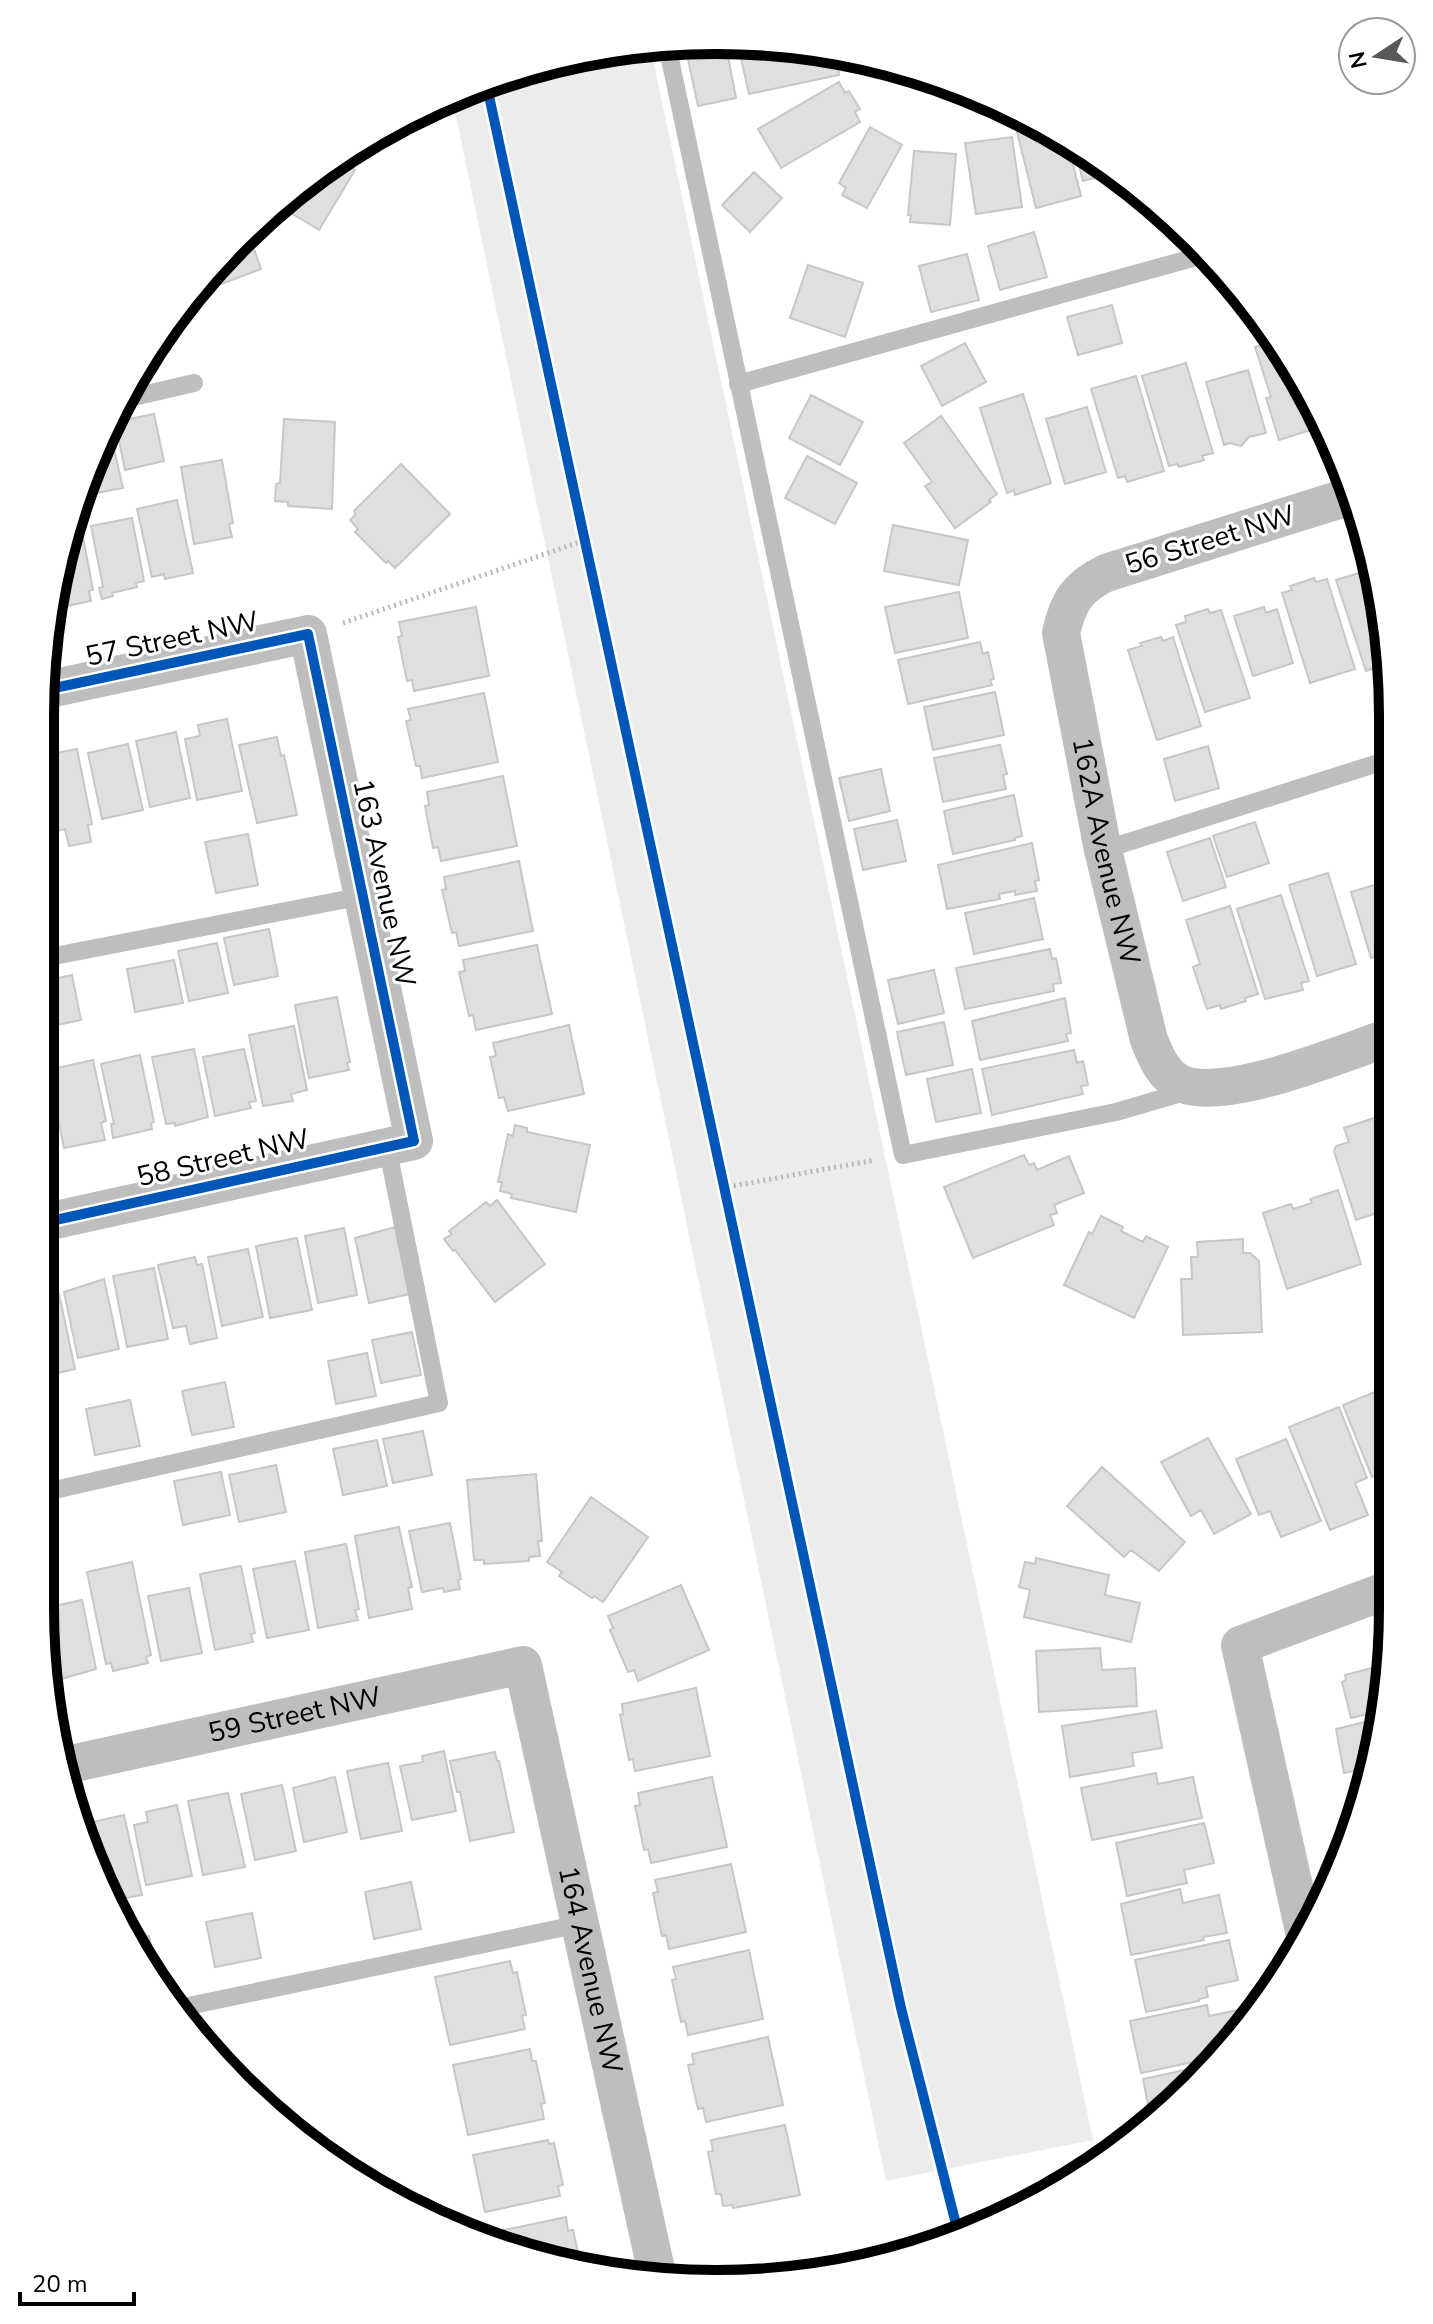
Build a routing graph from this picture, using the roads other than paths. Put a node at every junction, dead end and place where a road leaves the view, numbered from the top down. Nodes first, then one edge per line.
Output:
1 (669, 55) edge
2 (1194, 258) edge
3 (194, 383) dead end
4 (738, 384) junction
5 (137, 396) edge
6 (1342, 499) edge
7 (1076, 595) joint
8 (308, 634) joint
9 (55, 688) edge
10 (1379, 763) edge
11 (1103, 850) junction
12 (363, 896) junction
13 (54, 956) edge
14 (1379, 1041) edge
15 (1194, 1089) junction
16 (401, 1143) junction
17 (54, 1220) edge
18 (54, 1490) edge
19 (1379, 1593) edge
20 (523, 1665) joint
21 (73, 1763) edge
22 (1301, 1919) edge
23 (580, 1924) junction
24 (188, 2006) edge
25 (655, 2267) edge

1 - 4 lane
2 - 4 lane
3 - 5 lane
4 - 15 lane
6 - 7 street, 56 Street NW
7 - 11 street, 162A Avenue NW
8 - 9 street, 57 Street NW
8 - 12 street, 163 Avenue NW
10 - 11 lane
11 - 15 street, 162A Avenue NW
12 - 13 lane
12 - 16 street, 163 Avenue NW
14 - 15 street
16 - 17 street, 58 Street NW
16 - 18 lane
19 - 22 street
20 - 21 street, 59 Street NW
20 - 23 street, 164 Avenue NW
23 - 24 lane
23 - 25 street, 164 Avenue NW

